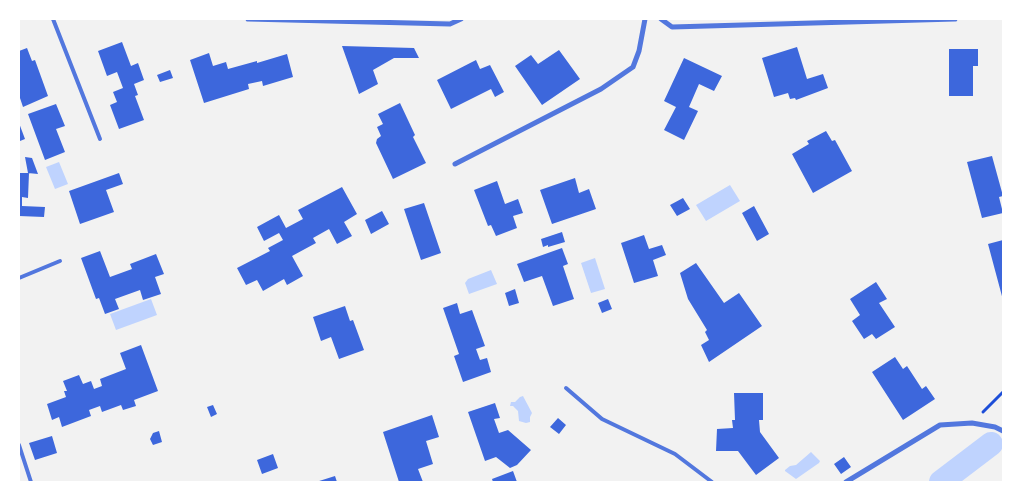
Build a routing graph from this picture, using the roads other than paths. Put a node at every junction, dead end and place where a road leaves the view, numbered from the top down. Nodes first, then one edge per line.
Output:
1 (53, 19) edge
2 (248, 19) edge
3 (461, 19) edge
4 (645, 19) edge
5 (661, 19) edge
6 (955, 19) edge
7 (822, 21) edge
8 (100, 139) dead end
9 (455, 164) dead end
10 (60, 261) dead end
11 (19, 278) edge
12 (566, 388) dead end
13 (1003, 432) edge
14 (19, 445) edge
15 (31, 482) edge
16 (712, 482) edge
17 (846, 482) edge

1 - 8 lane
2 - 3 street
4 - 9 street
5 - 7 street
6 - 7 street
10 - 11 lane
12 - 16 lane
13 - 17 street
14 - 15 lane

